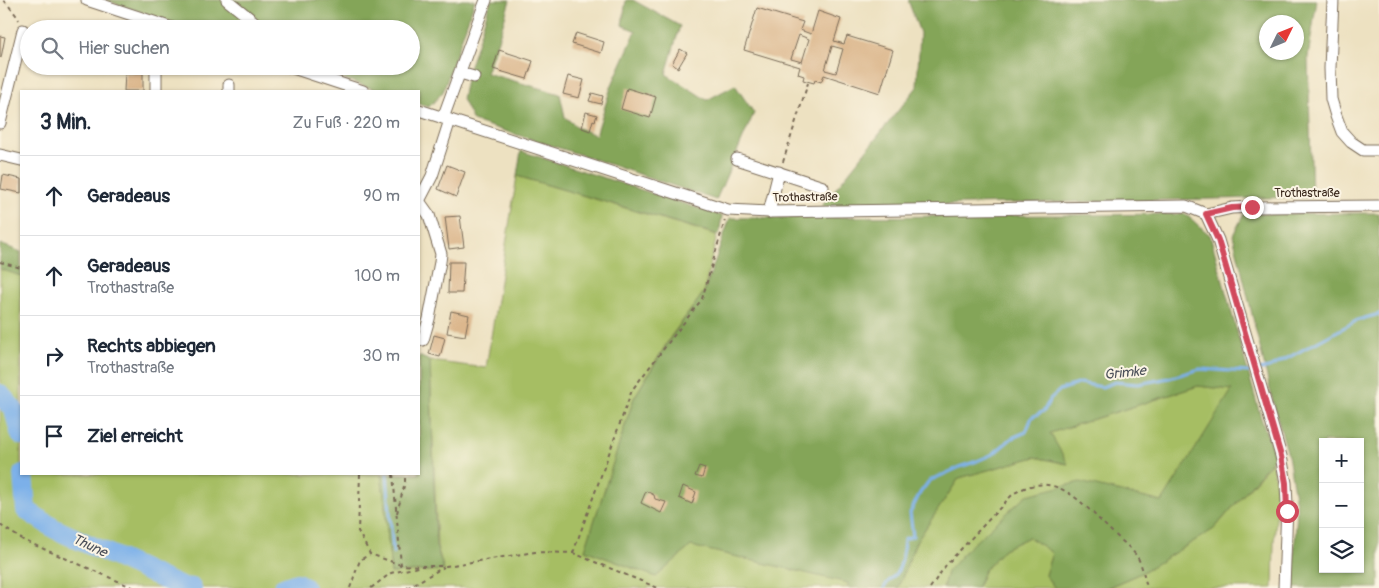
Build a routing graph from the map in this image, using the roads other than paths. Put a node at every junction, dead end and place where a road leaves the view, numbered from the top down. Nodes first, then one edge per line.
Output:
1 (88, 0) edge
2 (227, 0) edge
3 (486, 0) edge
4 (1332, 0) edge
5 (148, 20) edge
6 (252, 20) edge
7 (20, 42) edge
8 (460, 73) junction
9 (156, 75) edge
10 (313, 75) edge
11 (318, 77) joint
12 (474, 77) dead end
13 (156, 90) edge
14 (359, 90) edge
15 (420, 110) edge
16 (446, 119) junction
17 (0, 123) edge
18 (1379, 150) edge
19 (0, 155) edge
20 (737, 159) dead end
21 (20, 160) edge
22 (779, 172) junction
23 (823, 187) dead end
24 (420, 199) edge
25 (420, 202) edge
26 (1379, 206) edge
27 (769, 212) junction
28 (1206, 214) junction
29 (423, 340) dead end
30 (1284, 588) edge

1 - 5 street
2 - 6 street
3 - 8 street
4 - 18 street
7 - 17 street
8 - 12 street
8 - 16 street
9 - 13 street
10 - 11 street
11 - 14 street
15 - 16 street, Trothastraße
16 - 24 street
16 - 27 street, Trothastraße
19 - 21 street
20 - 22 street
22 - 23 street
22 - 27 street
25 - 29 street
26 - 28 street, Trothastraße
27 - 28 street, Trothastraße
28 - 30 street

